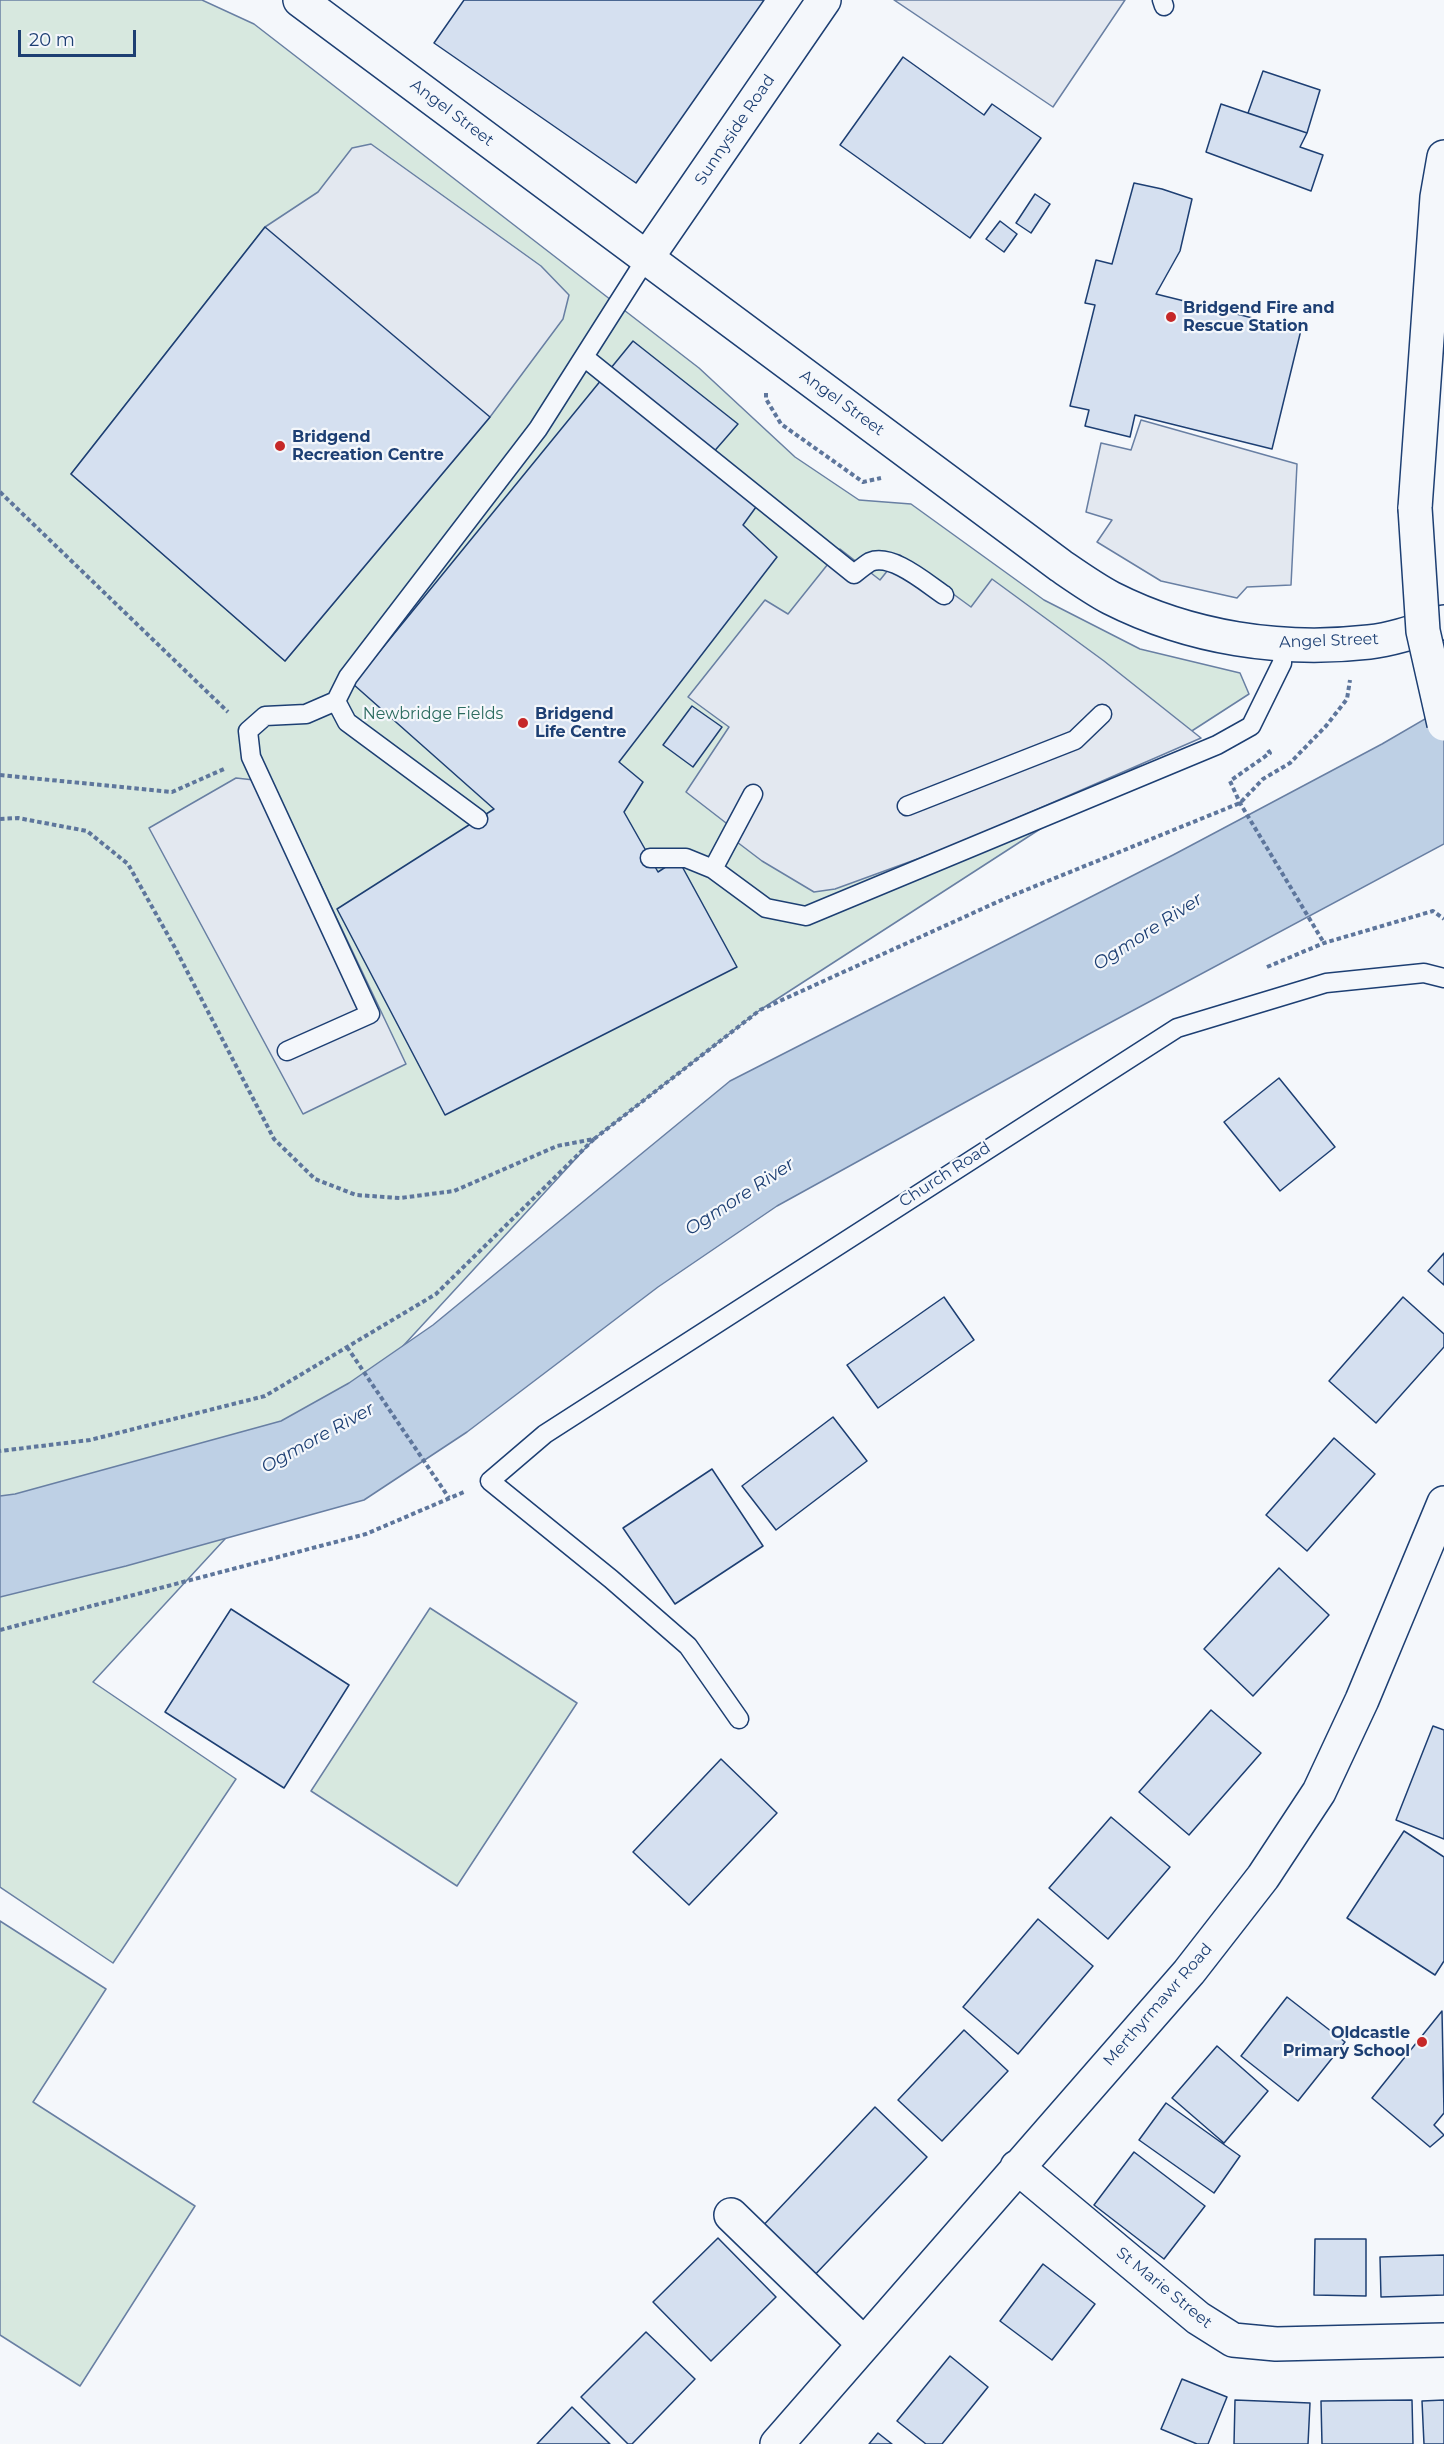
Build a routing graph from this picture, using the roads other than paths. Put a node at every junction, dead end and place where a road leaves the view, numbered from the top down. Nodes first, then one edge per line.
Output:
1 (300, 0) edge
2 (824, 0) edge
3 (1444, 157) edge
4 (646, 259) junction
5 (584, 357) junction
6 (944, 595) dead end
7 (1444, 622) edge
8 (1283, 645) junction
9 (336, 701) junction
10 (1102, 714) dead end
11 (1444, 724) edge
12 (753, 794) dead end
13 (907, 806) dead end
14 (478, 819) dead end
15 (650, 858) dead end
16 (713, 869) junction
17 (1444, 978) edge
18 (287, 1051) dead end
19 (1444, 1503) edge
20 (739, 1719) dead end
21 (1017, 2167) junction
22 (731, 2215) dead end
23 (1444, 2340) edge
24 (864, 2344) junction
25 (777, 2444) edge

1 - 4 street, Angel Street
2 - 4 street, Sunnyside Road
3 - 11 street, bridge
4 - 5 lane
4 - 8 street, Angel Street
5 - 6 lane
5 - 9 lane
7 - 8 street, Angel Street
8 - 16 lane
9 - 14 lane
9 - 18 lane
10 - 13 lane
12 - 16 lane
15 - 16 lane
17 - 20 lane, Church Road
19 - 21 street, Merthyrmawr Road
21 - 23 street, St Marie Street
21 - 24 street, Merthyrmawr Road
22 - 24 street
24 - 25 street, Merthyrmawr Road

